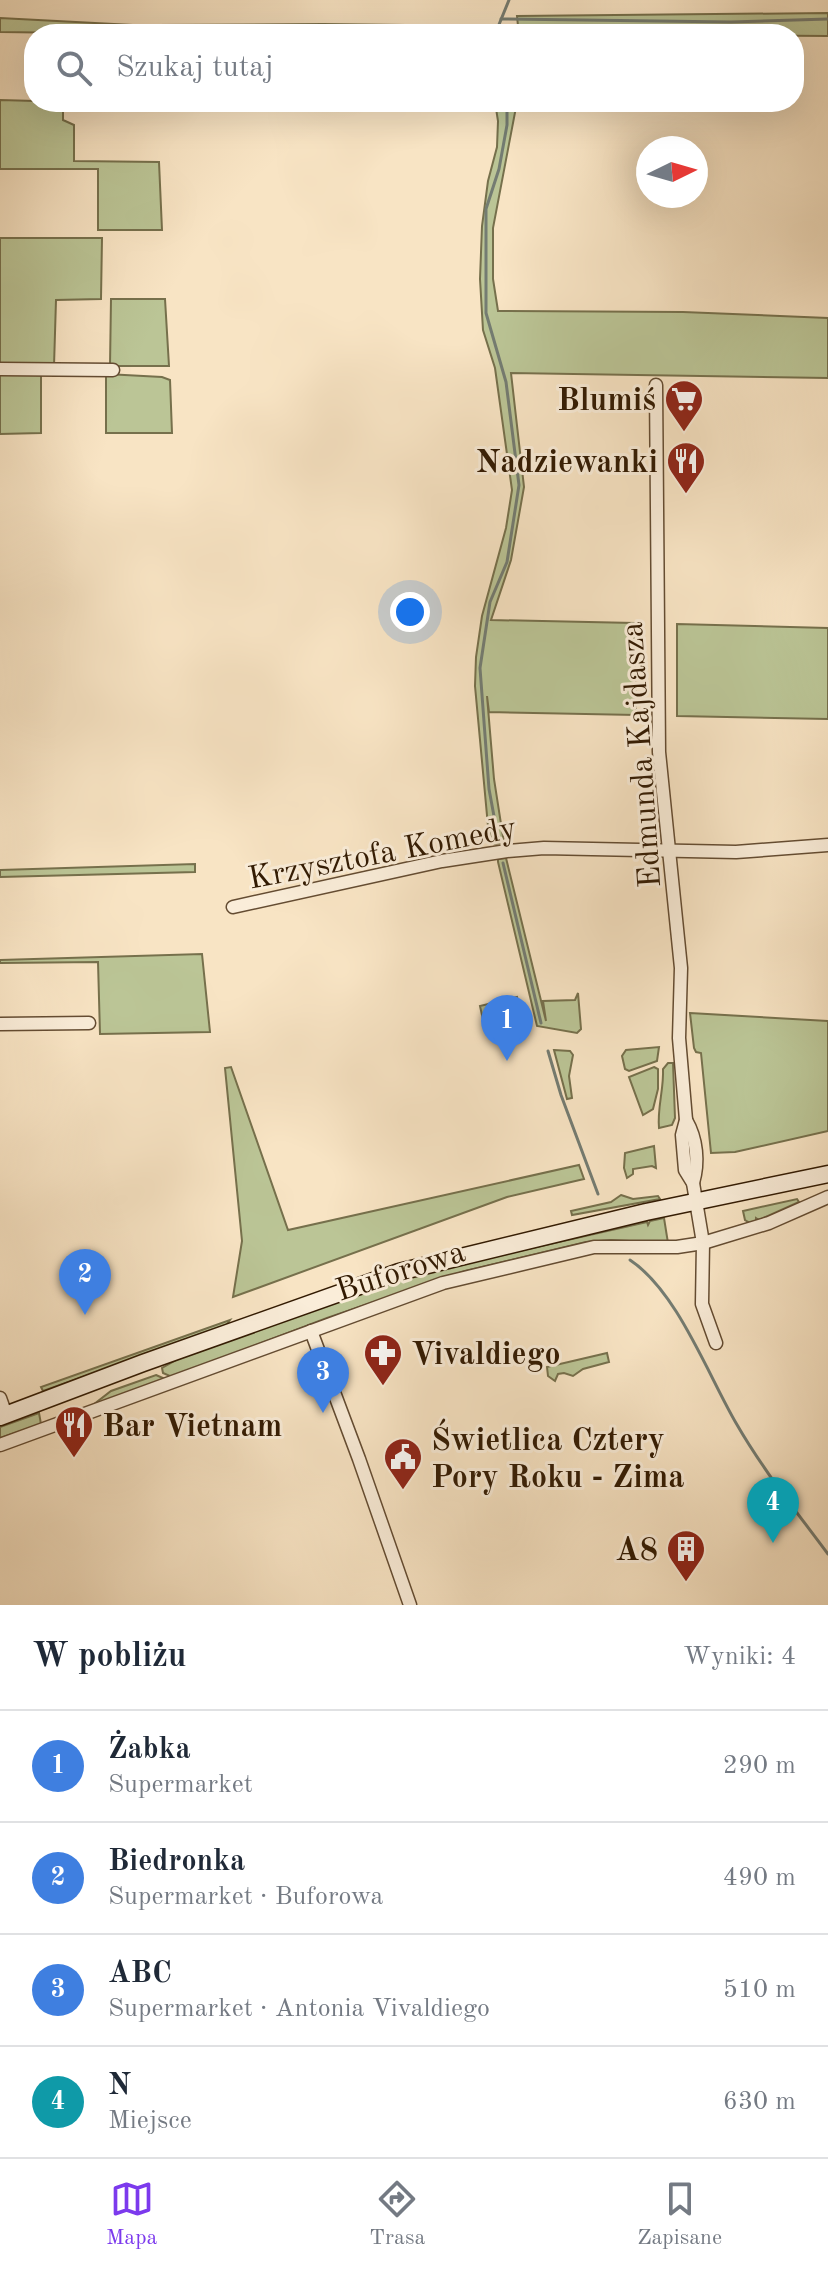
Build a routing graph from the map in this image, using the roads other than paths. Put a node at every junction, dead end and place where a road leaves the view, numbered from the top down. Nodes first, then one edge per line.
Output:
1 (0, 369) edge
2 (113, 370) dead end
3 (656, 385) dead end
4 (828, 845) edge
5 (670, 851) junction
6 (233, 907) dead end
7 (89, 1023) dead end
8 (0, 1024) edge
9 (828, 1174) edge
10 (828, 1197) edge
11 (695, 1202) junction
12 (703, 1243) junction
13 (311, 1331) junction
14 (716, 1343) dead end
15 (0, 1398) edge
16 (3, 1416) edge
17 (0, 1445) edge
18 (410, 1605) edge

1 - 2 street
3 - 5 street, Edmunda Kajdasza
4 - 5 street, Krzysztofa Komedy
5 - 6 street, Krzysztofa Komedy
5 - 11 street, Edmunda Kajdasza
7 - 8 street
9 - 11 main road, Buforowa
10 - 12 street, Buforowa
11 - 12 street, Edmunda Kajdasza
11 - 16 main road, Buforowa
12 - 13 street, Buforowa
12 - 14 street, Edmunda Kajdasza
13 - 17 street, Buforowa
13 - 18 street
15 - 16 street

